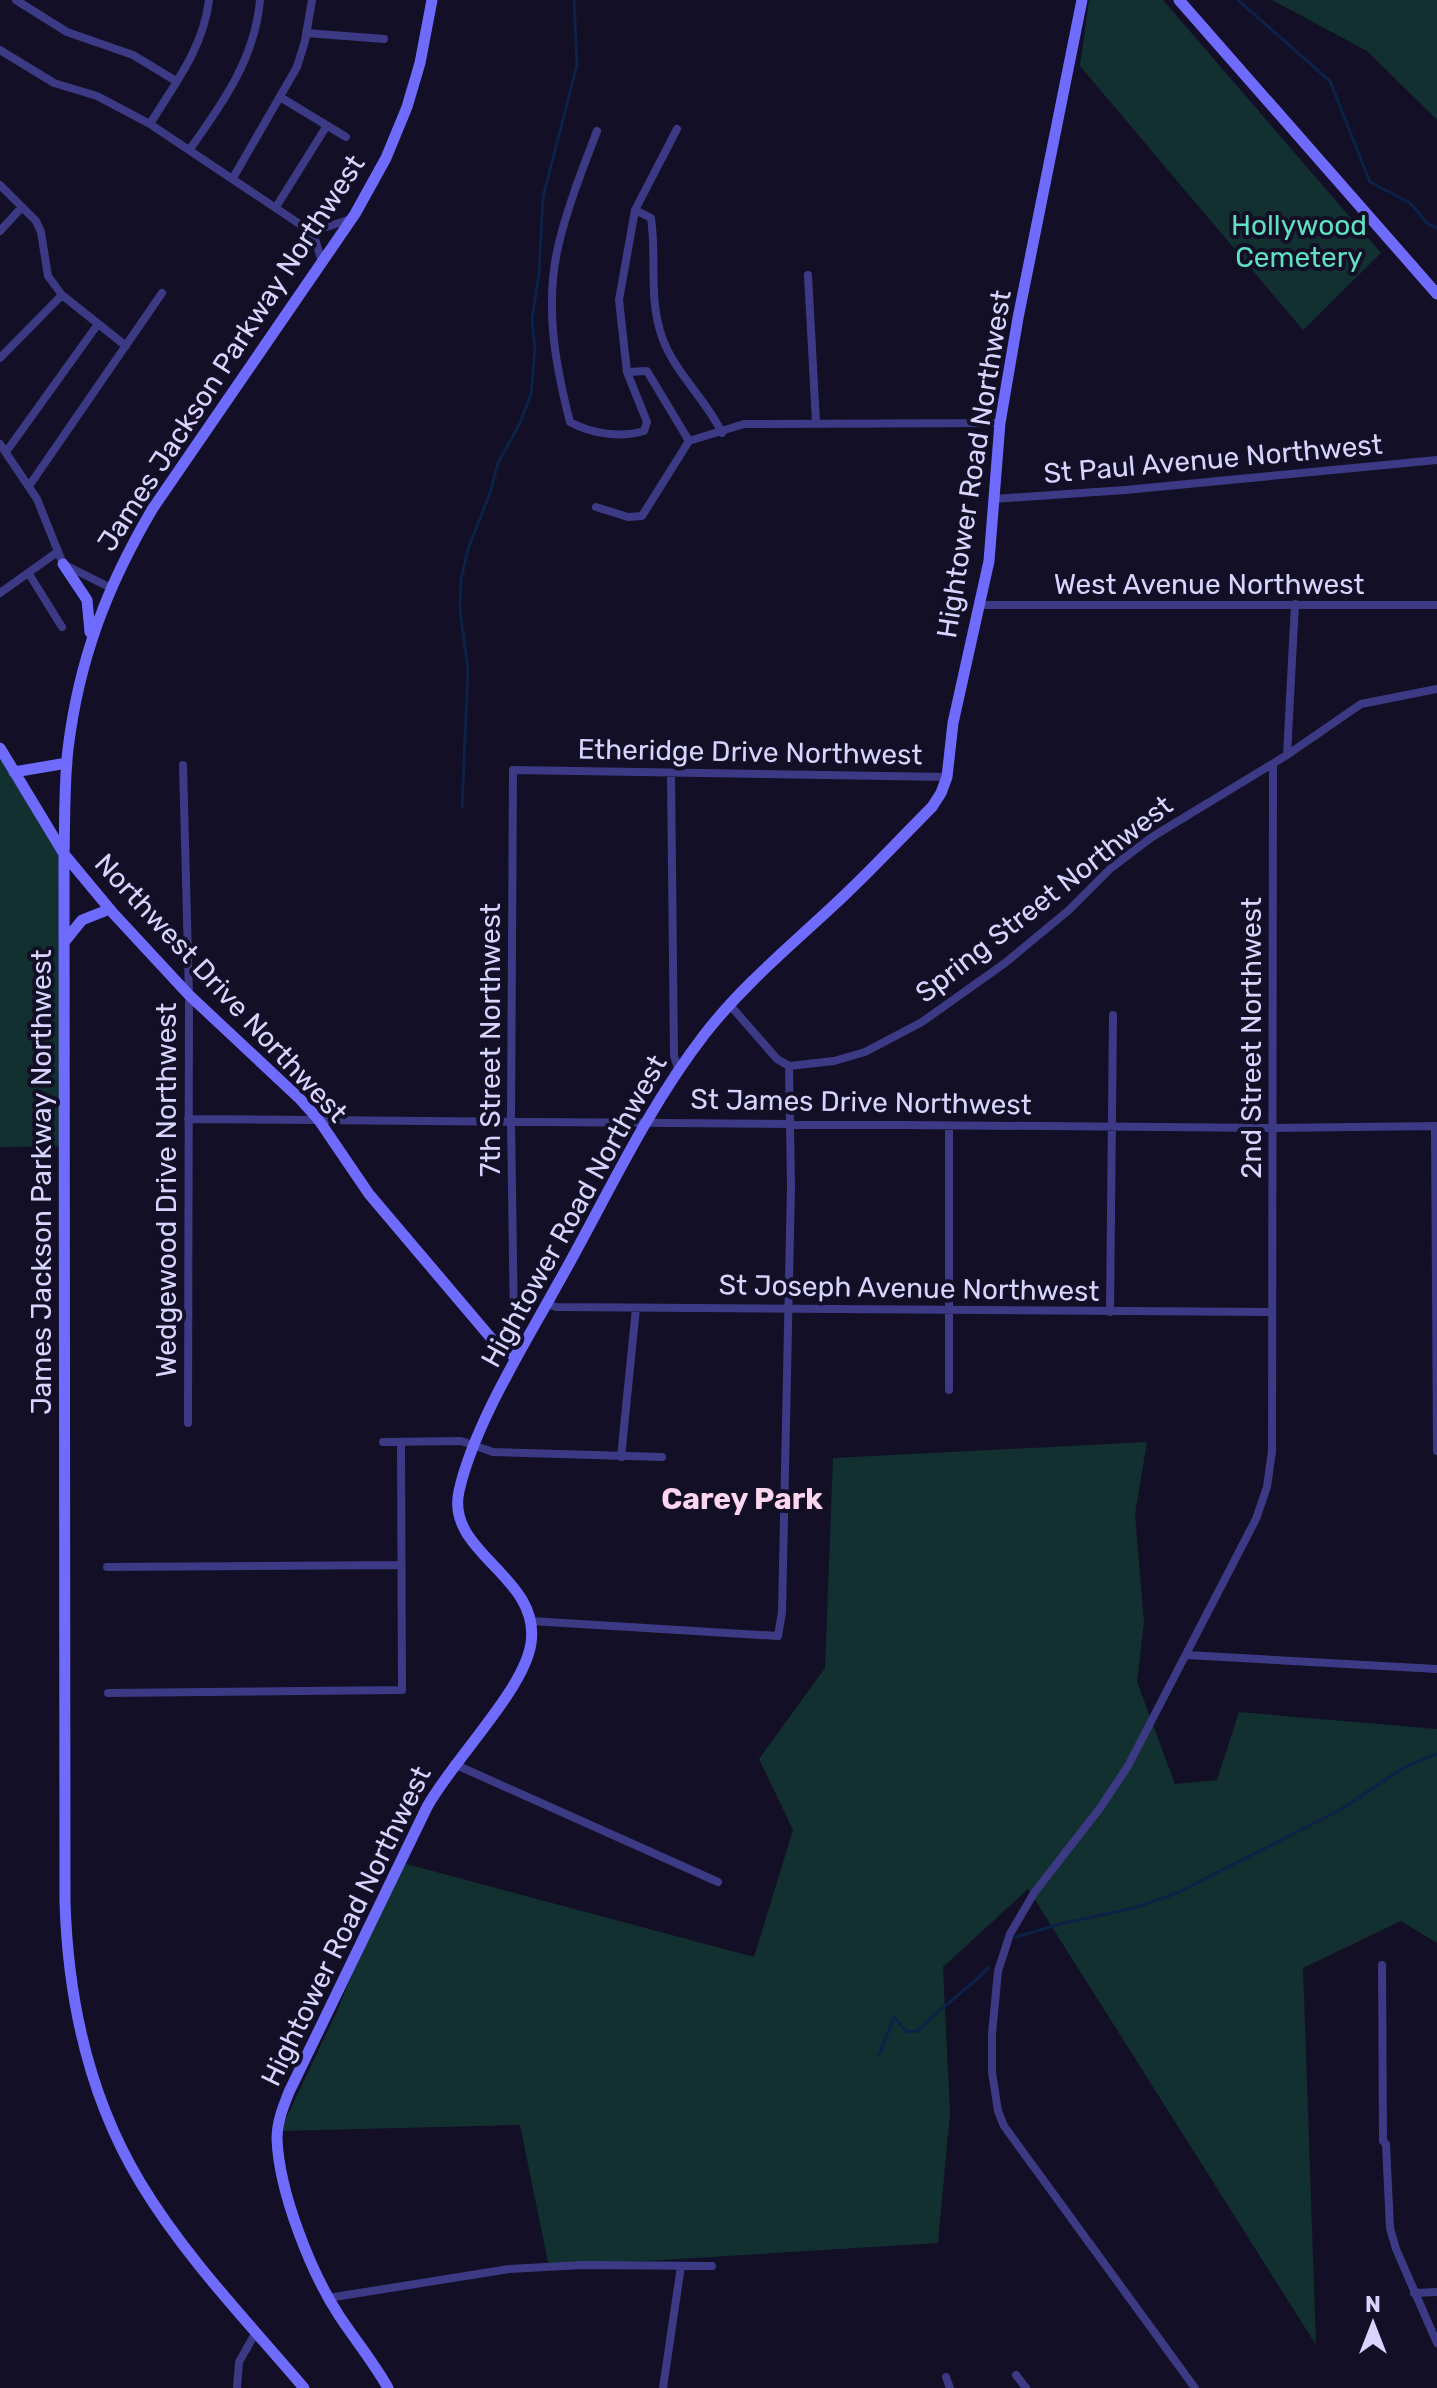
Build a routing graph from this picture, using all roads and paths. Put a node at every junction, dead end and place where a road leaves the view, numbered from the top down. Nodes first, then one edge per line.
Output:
1 (16, 0) edge
2 (209, 0) edge
3 (260, 0) edge
4 (312, 0) edge
5 (432, 0) edge
6 (1082, 0) edge
7 (1179, 0) edge
8 (306, 33) junction
9 (384, 39) dead end
10 (0, 50) edge
11 (176, 81) junction
12 (280, 97) junction
13 (150, 124) junction
14 (326, 127) junction
15 (677, 129) dead end
16 (597, 131) dead end
17 (346, 137) dead end
18 (190, 149) junction
19 (233, 178) junction
20 (0, 185) edge
21 (22, 207) junction
22 (276, 207) junction
23 (635, 210) junction
24 (351, 219) junction
25 (307, 229) junction
26 (0, 231) edge
27 (322, 262) junction
28 (808, 275) dead end
29 (162, 293) dead end
30 (1437, 294) edge
31 (62, 295) junction
32 (98, 324) junction
33 (126, 346) junction
34 (0, 358) edge
35 (627, 372) junction
36 (816, 422) junction
37 (1000, 423) junction
38 (722, 433) junction
39 (689, 441) junction
40 (0, 444) edge
41 (6, 452) junction
42 (1437, 460) edge
43 (29, 486) junction
44 (993, 499) junction
45 (596, 507) dead end
46 (60, 559) junction
47 (29, 574) junction
48 (111, 588) junction
49 (0, 593) edge
50 (1295, 604) junction
51 (981, 605) junction
52 (1437, 605) edge
53 (62, 627) dead end
54 (90, 642) junction
55 (1437, 689) edge
56 (0, 748) edge
57 (1287, 755) junction
58 (67, 763) junction
59 (1273, 764) junction
60 (183, 765) dead end
61 (552, 771) joint
62 (14, 772) junction
63 (671, 773) junction
64 (947, 777) junction
65 (64, 854) junction
66 (110, 909) junction
67 (64, 942) junction
68 (189, 995) junction
69 (729, 1004) junction
70 (1113, 1015) dead end
71 (789, 1066) junction
72 (679, 1071) junction
73 (188, 1119) junction
74 (318, 1119) junction
75 (511, 1120) junction
76 (646, 1122) junction
77 (788, 1123) junction
78 (949, 1126) junction
79 (1436, 1126) edge
80 (1110, 1127) junction
81 (1272, 1128) junction
82 (547, 1304) junction
83 (636, 1308) junction
84 (787, 1309) junction
85 (949, 1311) junction
86 (1110, 1312) junction
87 (1272, 1312) junction
88 (523, 1347) junction
89 (516, 1358) junction
90 (949, 1390) dead end
91 (188, 1423) dead end
92 (383, 1442) dead end
93 (401, 1442) junction
94 (474, 1444) junction
95 (1437, 1451) edge
96 (621, 1457) junction
97 (662, 1457) dead end
98 (401, 1565) junction
99 (107, 1567) dead end
100 (531, 1621) junction
101 (1187, 1655) junction
102 (1437, 1669) edge
103 (108, 1693) dead end
104 (454, 1764) junction
105 (718, 1882) dead end
106 (1382, 1965) dead end
107 (681, 2266) junction
108 (712, 2266) dead end
109 (1437, 2292) edge
110 (1414, 2293) junction
111 (328, 2298) junction
112 (256, 2332) junction
113 (1437, 2343) edge
114 (1016, 2375) dead end
115 (946, 2377) dead end
116 (237, 2388) edge
117 (304, 2388) edge
118 (388, 2388) edge
119 (663, 2388) edge
120 (950, 2388) edge
121 (1026, 2388) edge
122 (1195, 2388) edge

1 - 11 street
2 - 11 street
3 - 18 street
4 - 8 street
5 - 24 street, James Jackson Parkway Northwest
6 - 37 street, Hightower Road Northwest
7 - 30 street
8 - 9 street
8 - 12 street
10 - 13 street
11 - 13 street
12 - 14 street
12 - 19 street
13 - 18 street
14 - 17 street
14 - 22 street, James Jackson Parkway Northwest
15 - 23 street
16 - 35 street
18 - 19 street
19 - 22 street
20 - 21 street
21 - 26 street
21 - 31 street
22 - 25 street
23 - 35 street
23 - 38 street
24 - 25 street
24 - 27 street, James Jackson Parkway Northwest
25 - 27 street
27 - 48 street, James Jackson Parkway Northwest
28 - 36 street
29 - 33 street
31 - 32 street
31 - 34 street
32 - 33 street
32 - 41 street
33 - 43 street
35 - 39 street
36 - 37 street
36 - 38 street
37 - 44 street, Hightower Road Northwest
38 - 39 street
39 - 45 street
40 - 41 street
41 - 43 street
42 - 44 street, St Paul Avenue Northwest
43 - 46 street
44 - 51 street, Hightower Road Northwest
46 - 47 street
46 - 48 street
46 - 54 street
47 - 49 street
47 - 53 street
48 - 54 street, James Jackson Parkway Northwest
50 - 51 street, West Avenue Northwest
50 - 52 street, West Avenue Northwest
50 - 57 street
51 - 64 street, Hightower Road Northwest
54 - 58 street, James Jackson Parkway Northwest
55 - 57 street, Spring Street Northwest
56 - 62 street, Northwest Drive Northwest
57 - 59 street, Spring Street Northwest
58 - 62 street
58 - 65 street, James Jackson Parkway Northwest
59 - 71 street, Spring Street Northwest
59 - 81 street, 2nd Street Northwest
60 - 68 street, Wedgewood Drive Northwest
61 - 63 street, Etheridge Drive Northwest
61 - 75 street, 7th Street Northwest
62 - 65 street, Northwest Drive Northwest
63 - 64 street, Etheridge Drive Northwest
63 - 72 street
64 - 69 street, Hightower Road Northwest
65 - 66 street, Northwest Drive Northwest
65 - 67 street, James Jackson Parkway Northwest
66 - 67 street
66 - 68 street, Northwest Drive Northwest
67 - 112 street, James Jackson Parkway Northwest
68 - 73 street, Wedgewood Drive Northwest
68 - 74 street, Northwest Drive Northwest
69 - 71 street
69 - 72 street, Hightower Road Northwest
70 - 80 street
71 - 77 street
72 - 76 street, Hightower Road Northwest
73 - 74 street, St James Drive Northwest
73 - 91 street, Wedgewood Drive Northwest
74 - 75 street, St James Drive Northwest
74 - 89 street, Northwest Drive Northwest
75 - 76 street, St James Drive Northwest
75 - 88 street, 7th Street Northwest
76 - 77 street, St James Drive Northwest
76 - 82 street, Hightower Road Northwest
77 - 78 street, St James Drive Northwest
77 - 84 street
78 - 80 street, St James Drive Northwest
78 - 85 street
79 - 81 street, St James Drive Northwest
79 - 95 street
80 - 81 street, St James Drive Northwest
80 - 86 street
81 - 87 street, 2nd Street Northwest
82 - 83 street, St Joseph Avenue Northwest
82 - 88 street, Hightower Road Northwest
83 - 84 street, St Joseph Avenue Northwest
83 - 96 street
84 - 85 street, St Joseph Avenue Northwest
84 - 100 street
85 - 86 street, St Joseph Avenue Northwest
85 - 90 street
86 - 87 street, St Joseph Avenue Northwest
87 - 101 street, 2nd Street Northwest
88 - 89 street, Hightower Road Northwest
89 - 94 street, Hightower Road Northwest
92 - 93 street
93 - 94 street
93 - 98 street
94 - 96 street
94 - 100 street, Hightower Road Northwest
96 - 97 street
98 - 99 street
98 - 103 street
100 - 104 street, Hightower Road Northwest
101 - 102 street
101 - 122 street, 2nd Street Northwest
104 - 105 street
104 - 111 street, Hightower Road Northwest
106 - 110 street
107 - 108 street
107 - 111 street
107 - 119 street
109 - 110 street
110 - 113 street
111 - 118 street, Hightower Road Northwest
112 - 116 street
112 - 117 street, James Jackson Parkway Northwest
114 - 121 street
115 - 120 street

